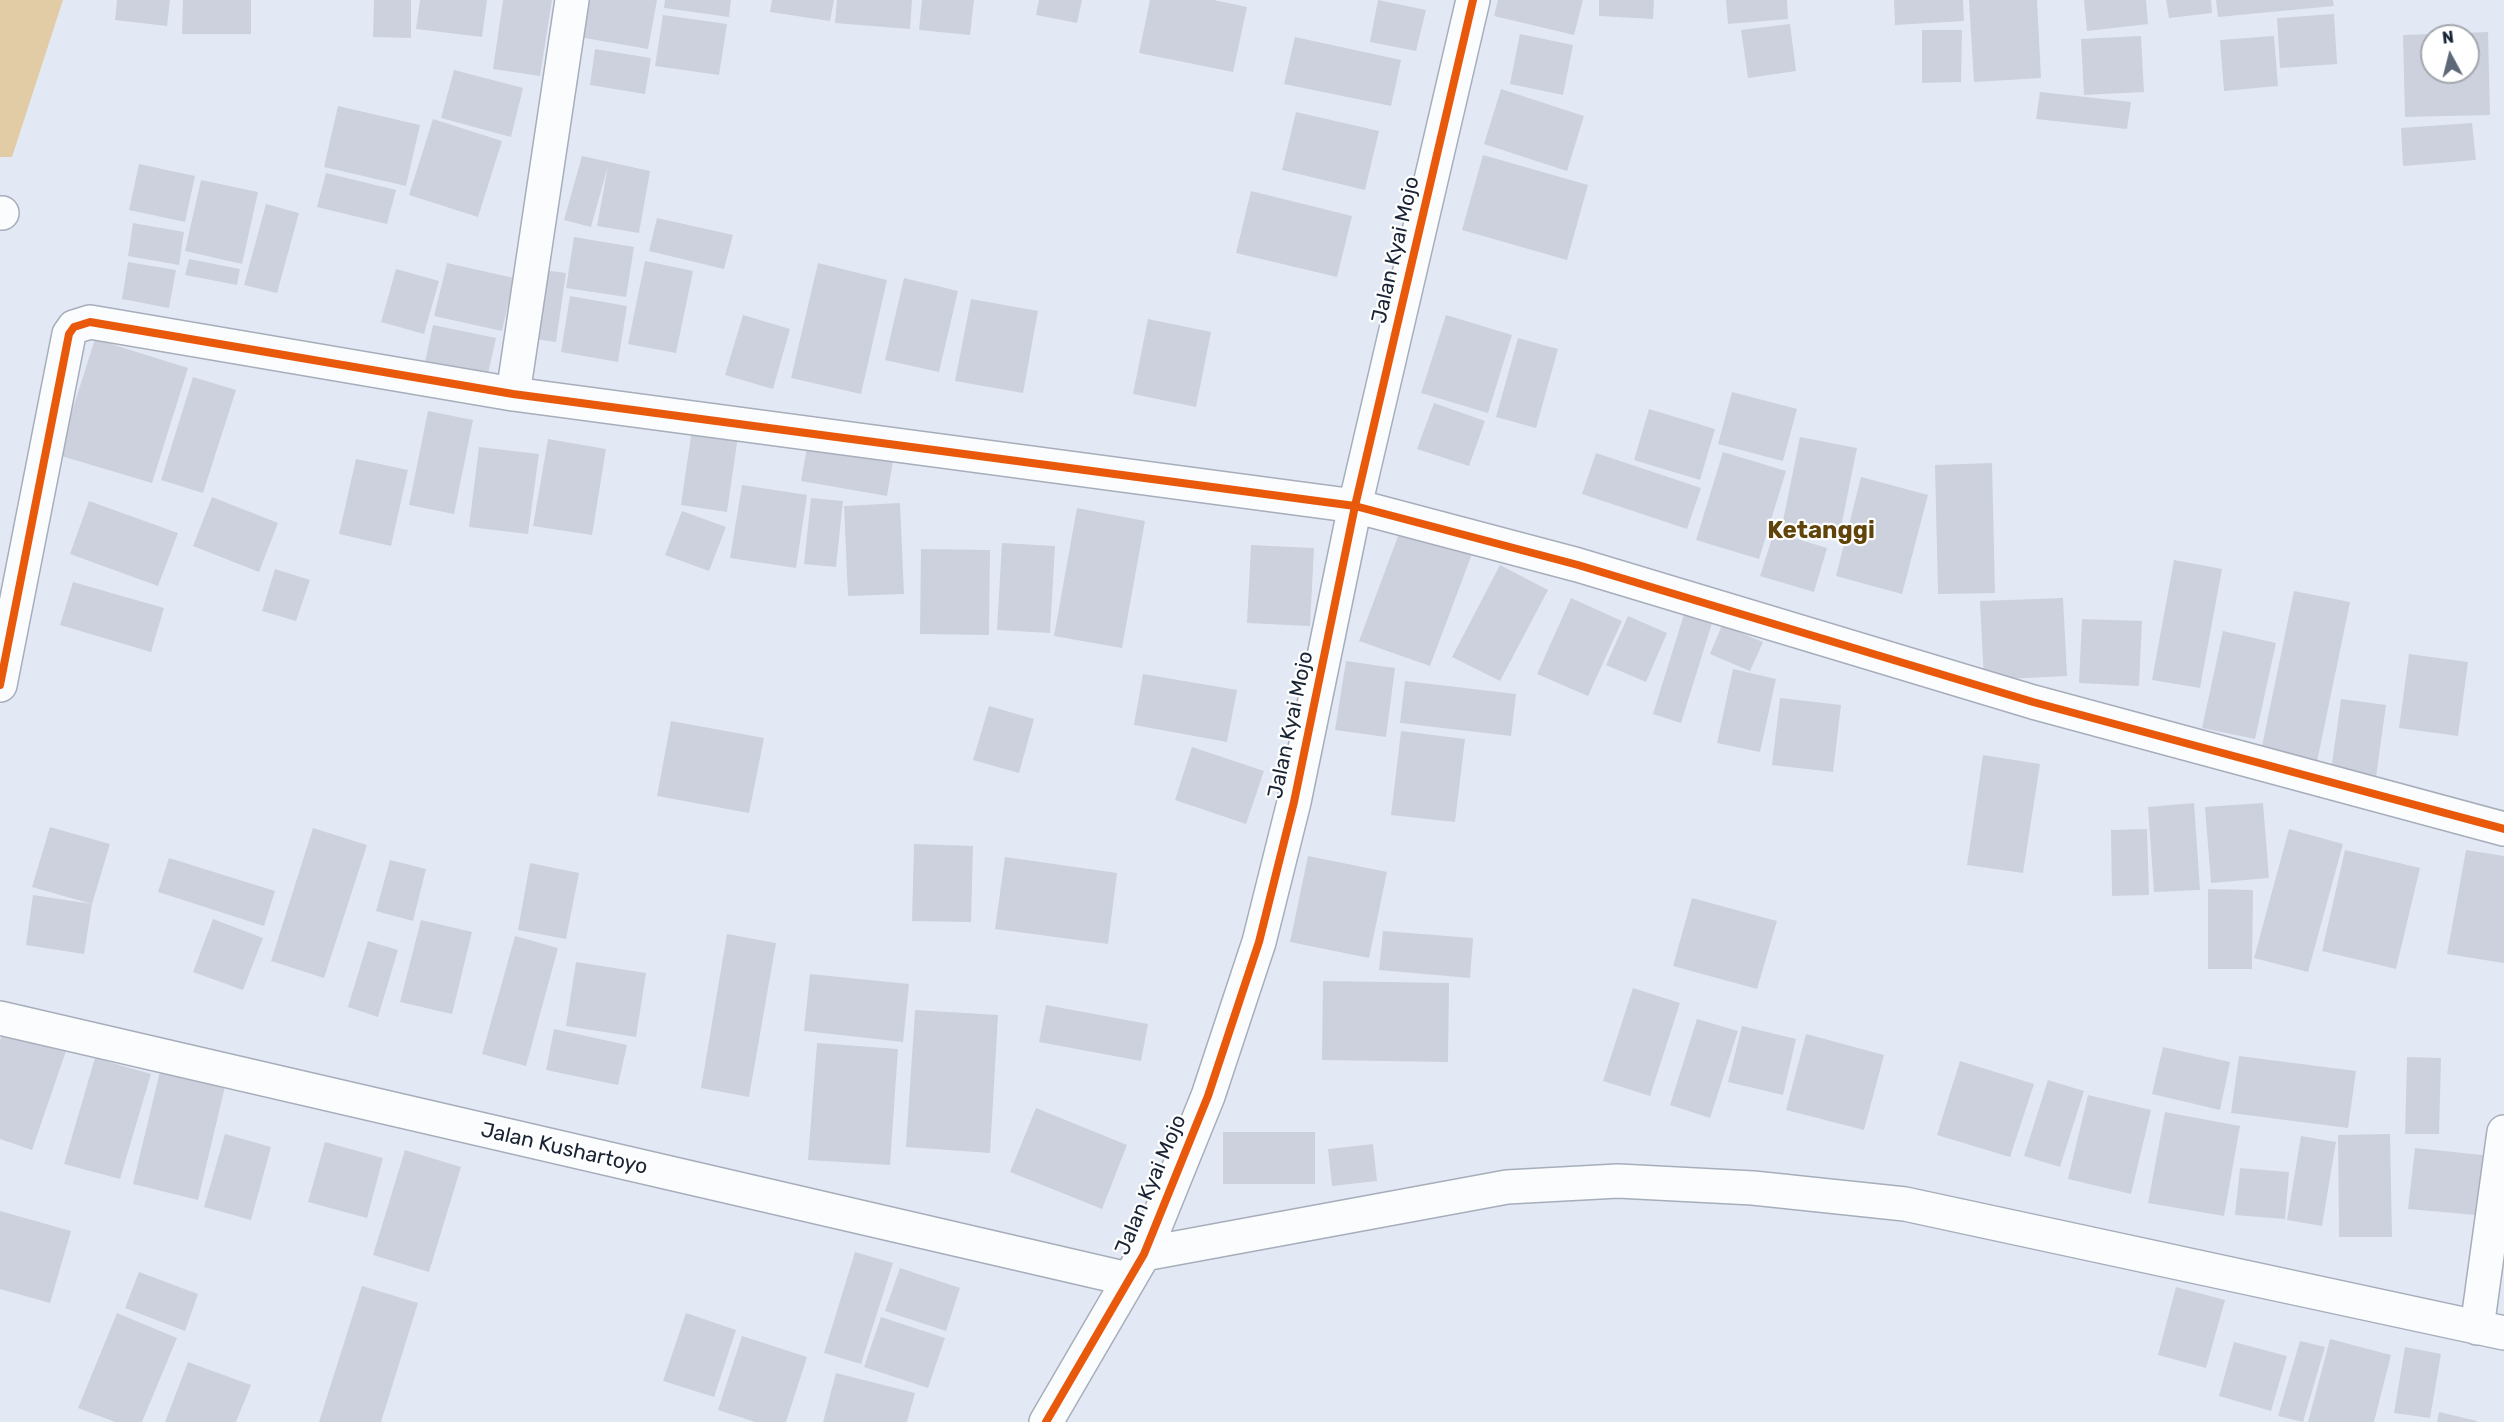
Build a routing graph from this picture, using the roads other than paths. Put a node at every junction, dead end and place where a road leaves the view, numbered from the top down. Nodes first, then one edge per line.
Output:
1 (572, 0) edge
2 (1473, 0) edge
3 (513, 394) junction
4 (1355, 506) junction
5 (0, 685) edge
6 (2504, 828) edge
7 (0, 1018) edge
8 (2504, 1132) edge
9 (1136, 1267) junction
10 (2491, 1330) edge
11 (1046, 1422) edge

1 - 3 street
2 - 4 street, Jalan Kyai Mojo
3 - 4 street
3 - 5 street
4 - 6 street
4 - 9 street, Jalan Kyai Mojo
7 - 9 street, Jalan Kushartoyo
8 - 10 street
9 - 10 street
9 - 11 street, Jalan Kyai Mojo

